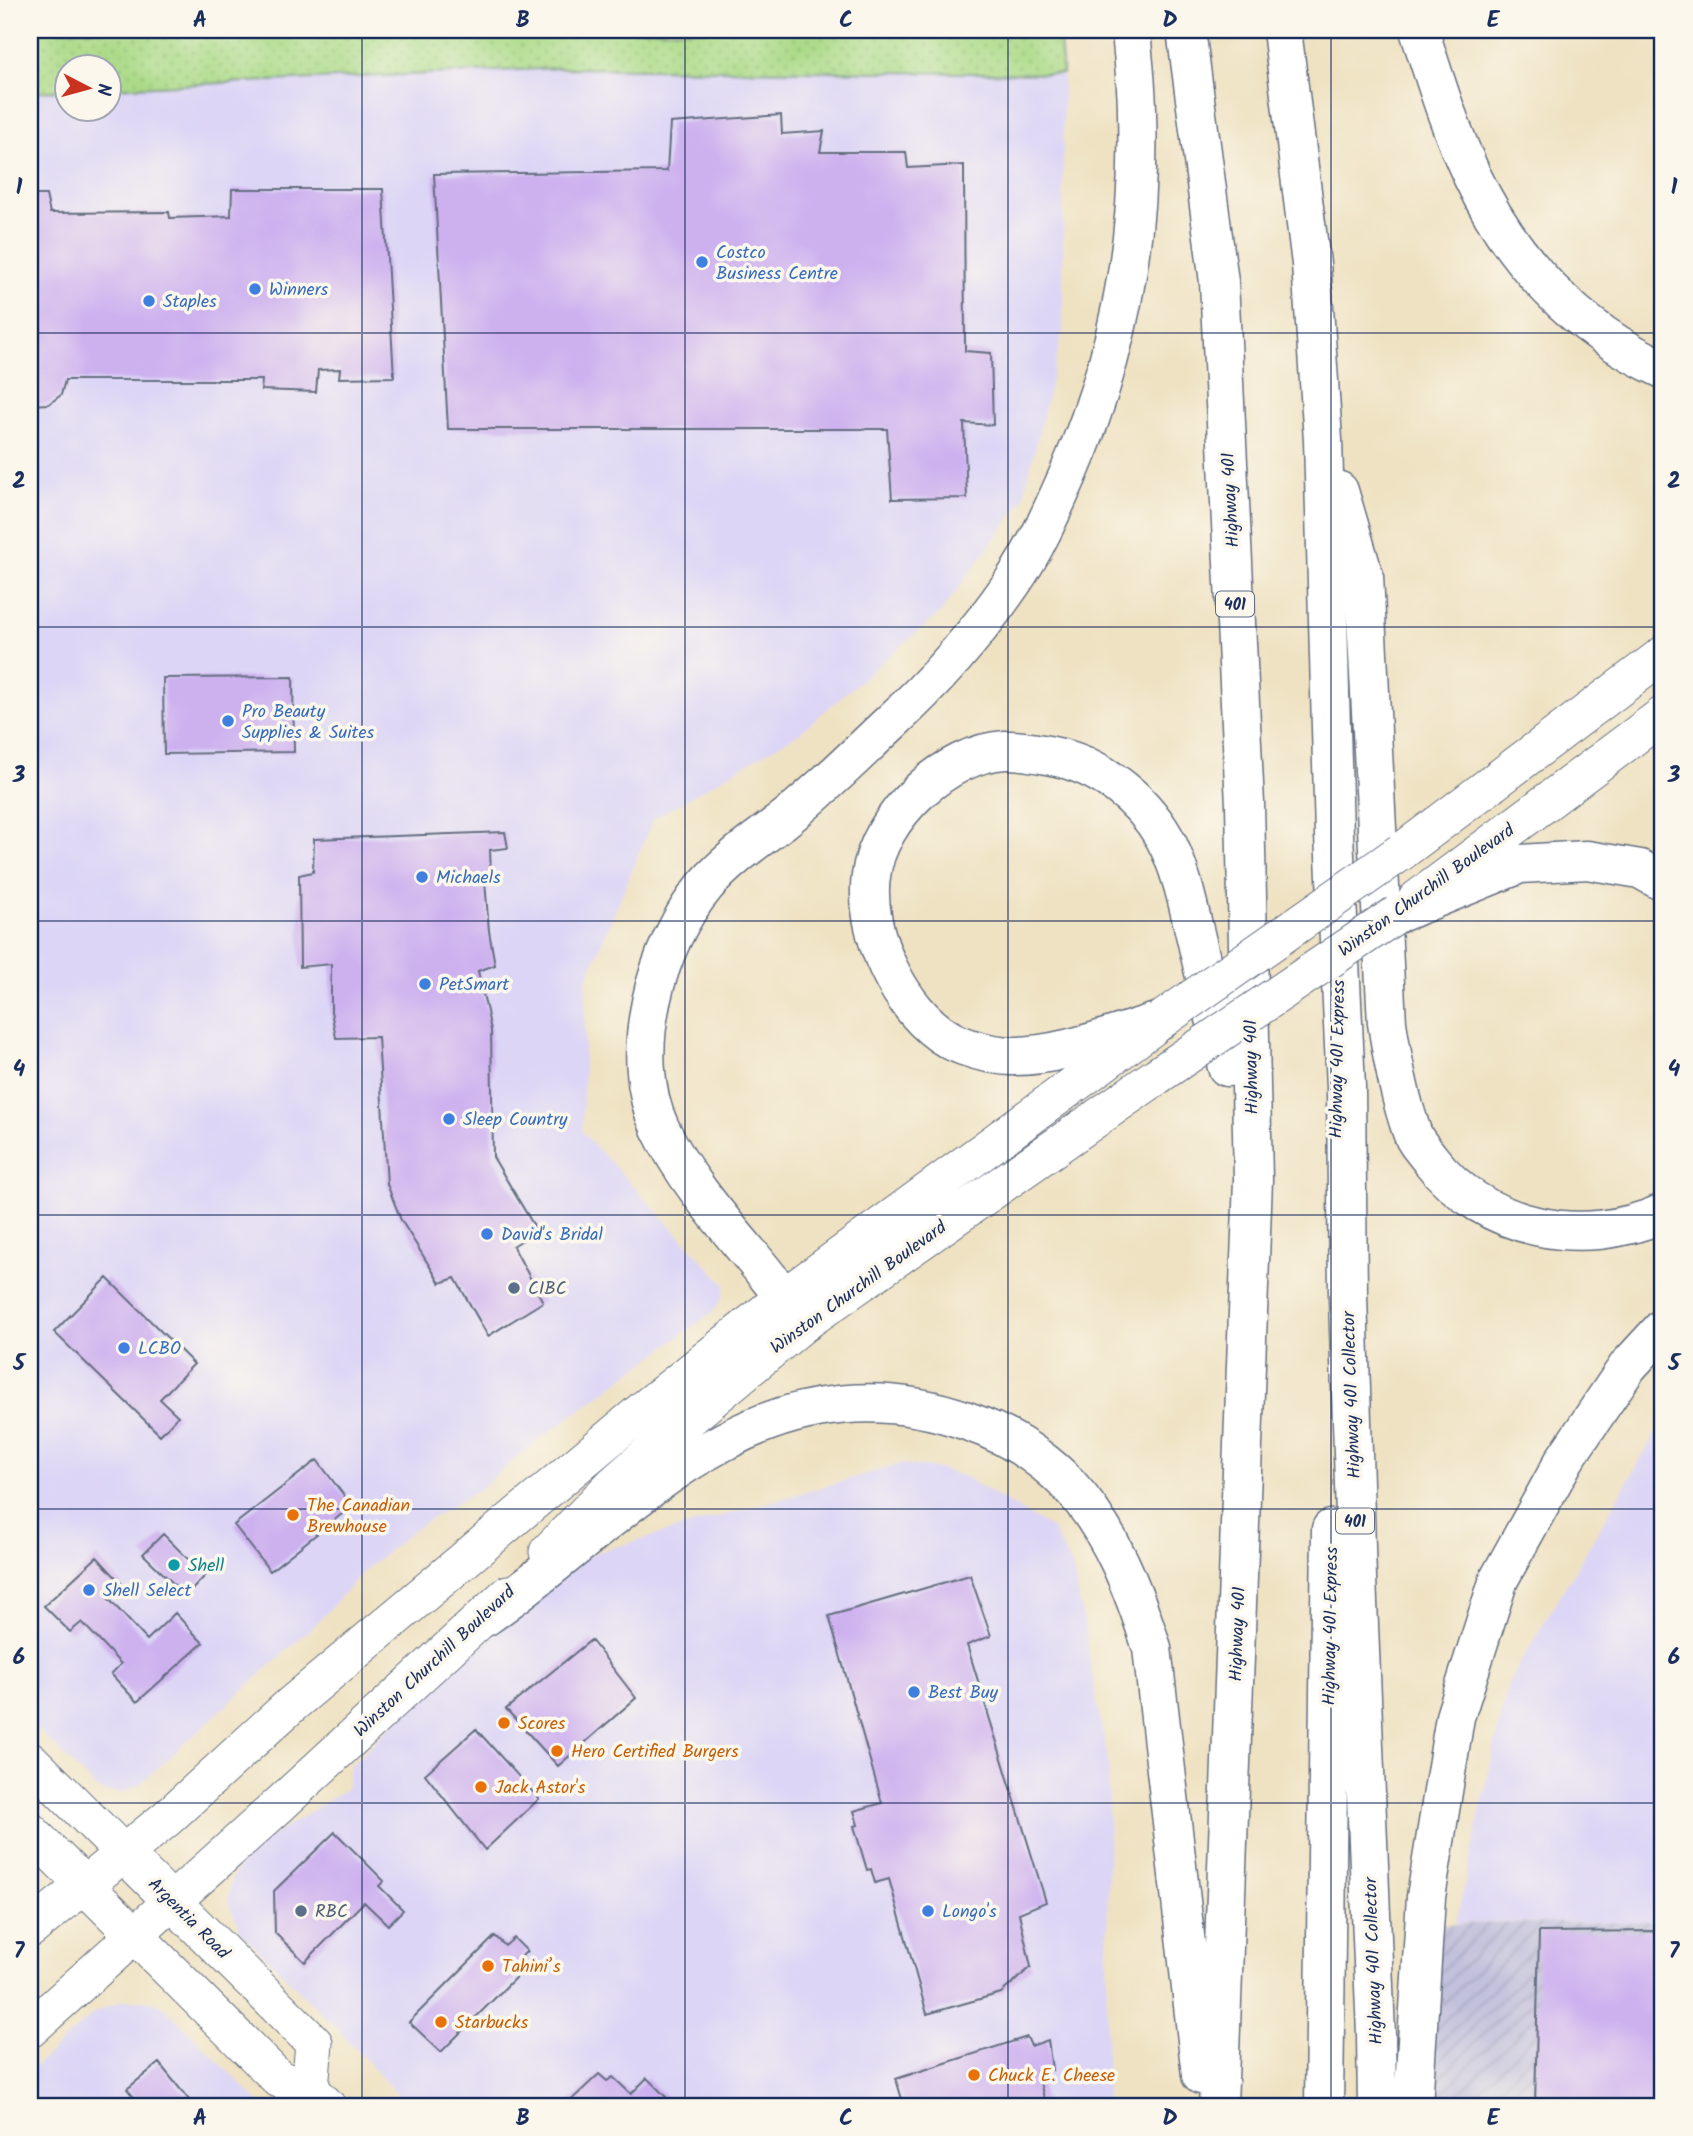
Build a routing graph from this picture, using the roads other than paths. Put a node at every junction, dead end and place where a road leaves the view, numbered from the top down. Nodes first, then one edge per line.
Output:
1 (1131, 30) edge
2 (1186, 30) edge
3 (1282, 30) edge
4 (1419, 30) edge
5 (1663, 369) edge
6 (1323, 440) junction
7 (1663, 655) edge
8 (1663, 715) edge
9 (1663, 882) edge
10 (1397, 914) junction
11 (1338, 935) junction
12 (1160, 1021) junction
13 (1254, 1180) junction
14 (1663, 1213) edge
15 (794, 1309) junction
16 (1663, 1328) edge
17 (485, 1617) junction
18 (30, 1760) edge
19 (30, 1831) edge
20 (124, 1853) junction
21 (84, 1885) junction
22 (172, 1901) junction
23 (30, 1929) edge
24 (134, 1934) junction
25 (30, 2029) edge
26 (319, 2098) edge
27 (1205, 2106) edge
28 (1218, 2106) edge
29 (1324, 2106) edge
30 (1377, 2106) edge
31 (1413, 2106) edge

1 - 15 highway
2 - 13 highway, Highway 401 / 401
3 - 6 highway, 401
4 - 5 highway
6 - 11 highway, 401
6 - 14 highway
7 - 12 main road, Winston Churchill Boulevard, bridge
8 - 10 main road, Winston Churchill Boulevard
9 - 10 highway
10 - 15 main road, Winston Churchill Boulevard, bridge
11 - 29 highway, Highway 401 Express / 401
11 - 30 highway, Highway 401 Collector / 401
12 - 13 highway
12 - 15 main road, Winston Churchill Boulevard
13 - 28 highway, Highway 401 / 401
15 - 17 main road, Winston Churchill Boulevard
15 - 20 main road, Winston Churchill Boulevard
16 - 31 highway
17 - 22 main road, Winston Churchill Boulevard
17 - 27 highway
18 - 20 main road, Argentia Road
19 - 21 main road, Argentia Road
20 - 21 main road, Winston Churchill Boulevard
20 - 22 main road, Argentia Road
21 - 23 main road, Winston Churchill Boulevard
21 - 24 main road, Argentia Road
22 - 24 main road, Winston Churchill Boulevard
22 - 26 main road, Argentia Road
24 - 25 main road, Winston Churchill Boulevard
24 - 26 main road, Argentia Road

